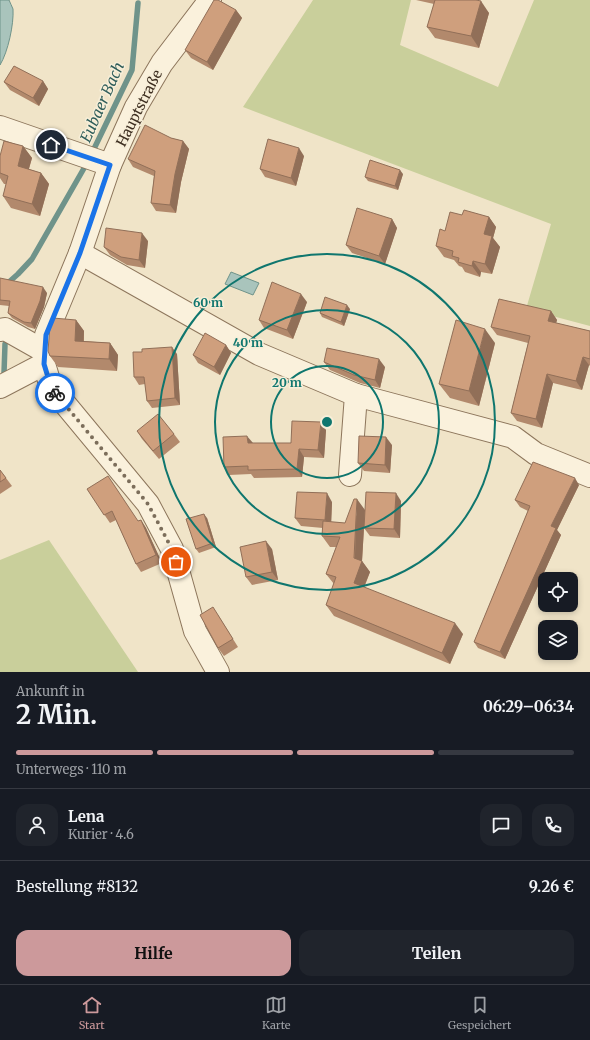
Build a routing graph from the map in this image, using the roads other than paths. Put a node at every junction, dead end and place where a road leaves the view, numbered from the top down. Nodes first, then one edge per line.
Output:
1 (210, 0) edge
2 (0, 127) edge
3 (106, 163) junction
4 (80, 253) junction
5 (0, 330) edge
6 (44, 358) junction
7 (0, 387) edge
8 (356, 395) junction
9 (350, 475) dead end
10 (590, 476) edge
11 (218, 672) edge

1 - 3 street, Hauptstraße
2 - 3 street
3 - 4 street, Hauptstraße
4 - 6 street, Hauptstraße
4 - 8 street
5 - 6 street
6 - 7 street
6 - 11 street, Hauptstraße
8 - 9 street
8 - 10 street

